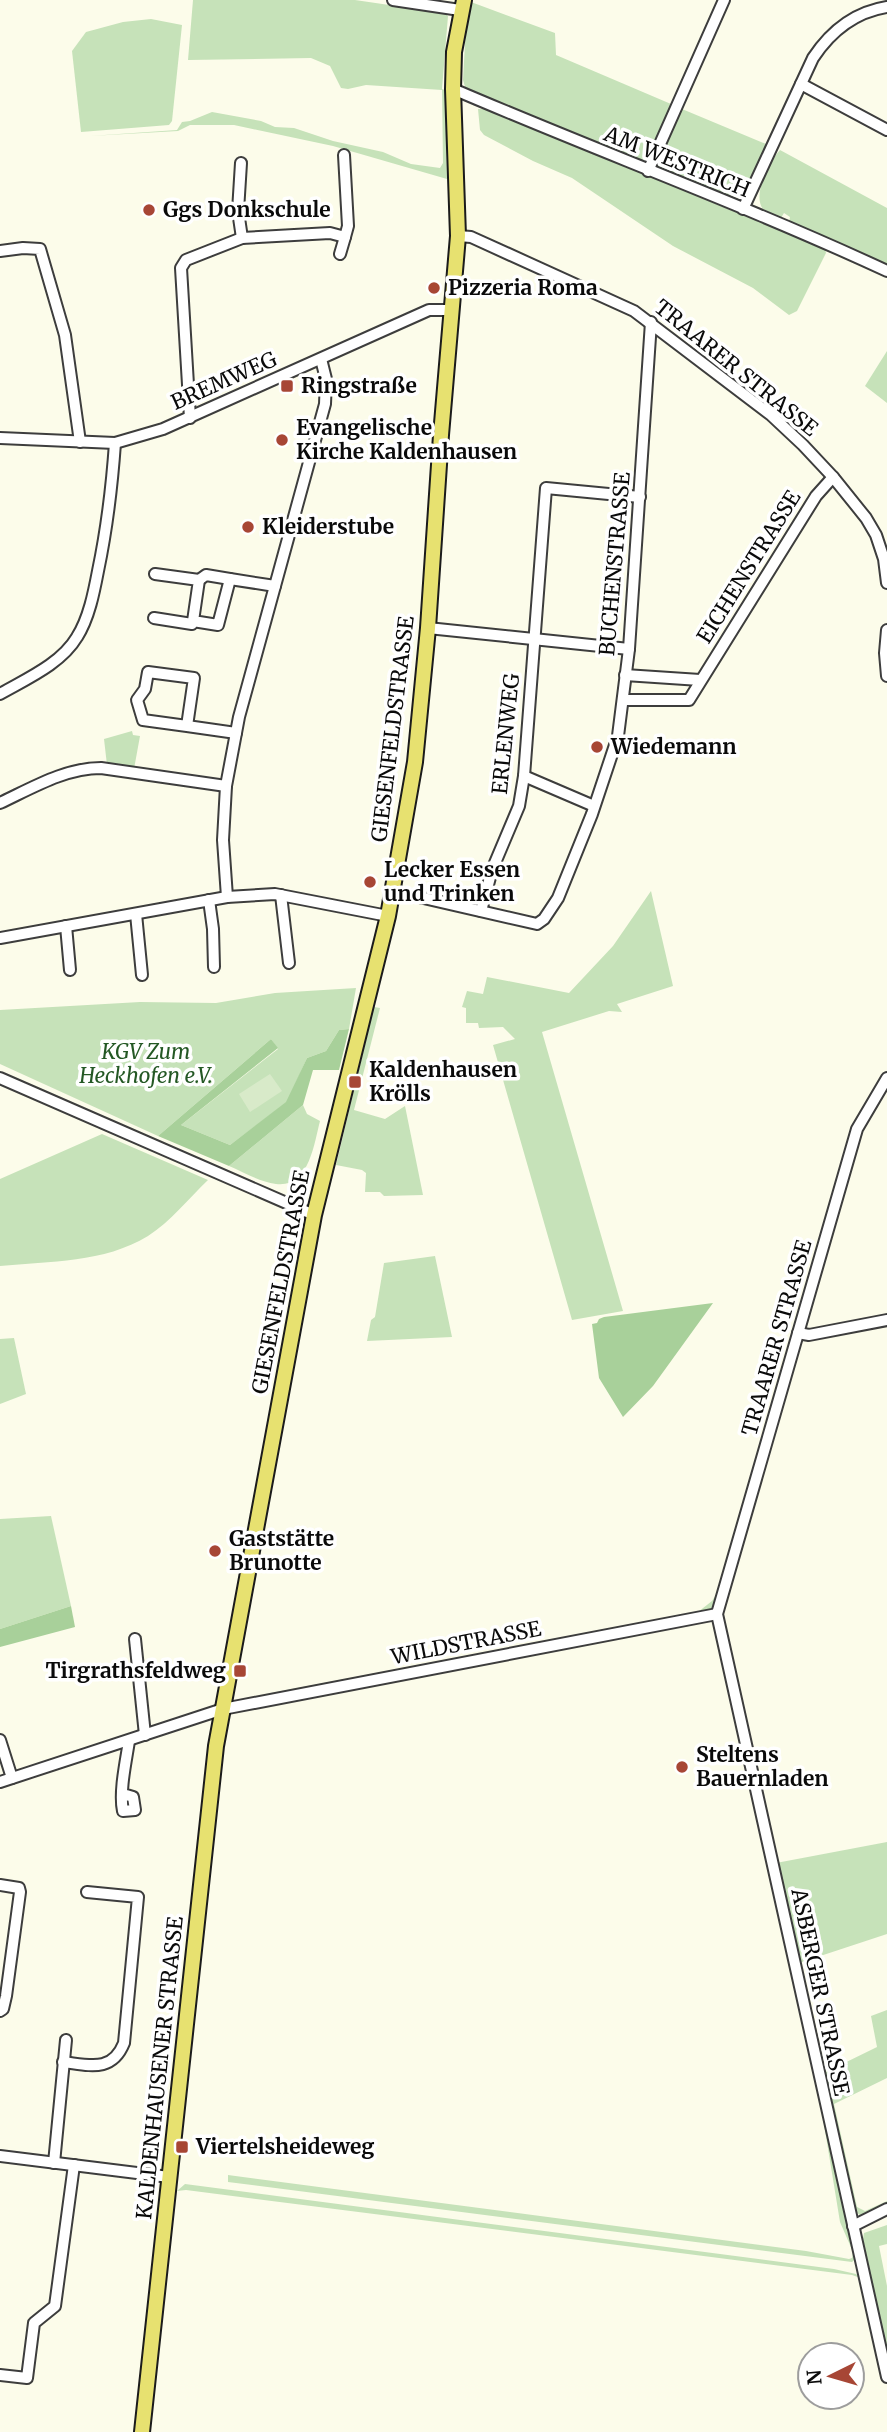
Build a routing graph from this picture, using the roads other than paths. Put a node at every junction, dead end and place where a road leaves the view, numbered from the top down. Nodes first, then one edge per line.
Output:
1 (393, 0) edge
2 (724, 0) edge
3 (462, 5) edge
4 (887, 7) edge
5 (801, 84) junction
6 (453, 89) junction
7 (887, 130) edge
8 (344, 155) dead end
9 (241, 163) dead end
10 (648, 171) junction
11 (743, 209) junction
12 (458, 236) junction
13 (345, 237) junction
14 (242, 238) junction
15 (0, 251) edge
16 (340, 254) dead end
17 (887, 271) edge
18 (453, 310) junction
19 (651, 322) junction
20 (321, 359) junction
21 (190, 418) junction
22 (0, 438) edge
23 (80, 442) junction
24 (115, 443) junction
25 (833, 477) junction
26 (640, 497) junction
27 (155, 574) dead end
28 (229, 579) junction
29 (199, 580) junction
30 (887, 583) edge
31 (275, 586) junction
32 (154, 618) dead end
33 (194, 621) junction
34 (428, 628) junction
35 (887, 630) edge
36 (535, 639) junction
37 (628, 649) junction
38 (625, 675) junction
39 (887, 676) edge
40 (700, 680) junction
41 (0, 694) edge
42 (624, 700) junction
43 (187, 726) junction
44 (236, 733) junction
45 (524, 776) junction
46 (226, 786) junction
47 (0, 803) edge
48 (594, 806) junction
49 (393, 891) junction
50 (281, 895) junction
51 (227, 897) junction
52 (209, 900) junction
53 (481, 911) junction
54 (136, 914) junction
55 (388, 916) junction
56 (66, 926) junction
57 (0, 938) edge
58 (289, 963) dead end
59 (214, 967) dead end
60 (70, 970) dead end
61 (142, 975) dead end
62 (0, 1078) edge
63 (887, 1078) edge
64 (314, 1215) junction
65 (887, 1320) edge
66 (798, 1333) junction
67 (717, 1614) junction
68 (135, 1639) dead end
69 (224, 1704) junction
70 (145, 1735) junction
71 (0, 1740) edge
72 (129, 1741) junction
73 (12, 1778) junction
74 (0, 1782) edge
75 (123, 1794) dead end
76 (0, 1885) edge
77 (87, 1892) dead end
78 (0, 2011) edge
79 (65, 2040) dead end
80 (63, 2062) junction
81 (0, 2156) edge
82 (54, 2163) junction
83 (74, 2165) junction
84 (169, 2178) junction
85 (887, 2209) edge
86 (853, 2226) junction
87 (0, 2375) edge
88 (887, 2377) edge
89 (142, 2432) edge

1 - 3 street
2 - 10 street
3 - 6 main road, GIESENFELDSTRASSE
4 - 5 street
5 - 7 street
5 - 11 street
6 - 10 street, AM WESTRICH
6 - 12 main road, GIESENFELDSTRASSE
8 - 13 street
9 - 14 street
10 - 11 street, AM WESTRICH
11 - 17 street, AM WESTRICH
12 - 18 main road, GIESENFELDSTRASSE
12 - 19 street, TRAARER STRASSE
13 - 14 street
13 - 16 street
14 - 21 street
15 - 23 street
18 - 20 street, BREMWEG
18 - 34 main road, GIESENFELDSTRASSE
19 - 25 street, TRAARER STRASSE
19 - 26 street, BUCHENSTRASSE
20 - 21 street, BREMWEG
20 - 31 street
21 - 24 street, BREMWEG
22 - 23 street, BREMWEG
23 - 24 street, BREMWEG
24 - 41 street
25 - 30 street, TRAARER STRASSE
25 - 40 street, EICHENSTRASSE
26 - 36 street, ERLENWEG
26 - 37 street, BUCHENSTRASSE
27 - 29 street
28 - 29 street
28 - 31 street
28 - 33 street
29 - 33 street
31 - 44 street
32 - 33 street
34 - 36 street
34 - 49 main road, GIESENFELDSTRASSE
35 - 39 street
36 - 37 street
36 - 45 street, ERLENWEG
37 - 38 street, BUCHENSTRASSE
38 - 40 street
38 - 42 street, BUCHENSTRASSE
40 - 42 street, EICHENSTRASSE
42 - 48 street, BUCHENSTRASSE
43 - 43 street
43 - 44 street
44 - 46 street
45 - 48 street
45 - 53 street, ERLENWEG
46 - 47 street
46 - 51 street
48 - 53 street, BUCHENSTRASSE
49 - 53 street, BUCHENSTRASSE
49 - 55 main road, GIESENFELDSTRASSE
50 - 51 street
50 - 55 street
50 - 58 street
51 - 52 street
52 - 54 street
52 - 59 street
54 - 56 street
54 - 61 street
55 - 64 main road, GIESENFELDSTRASSE
56 - 57 street
56 - 60 street
62 - 64 street
63 - 66 street, TRAARER STRASSE
64 - 69 main road, GIESENFELDSTRASSE
65 - 66 street
66 - 67 street, TRAARER STRASSE
67 - 69 street, WILDSTRASSE
67 - 86 street, ASBERGER STRASSE
68 - 70 street
69 - 70 street
69 - 84 main road, KALDENHAUSENER STRASSE
70 - 72 street
71 - 73 street
72 - 73 street
72 - 75 street
73 - 74 street
76 - 78 street
77 - 80 street
79 - 80 street
80 - 82 street
81 - 82 street
82 - 83 street
83 - 84 street
83 - 87 street
84 - 89 main road, KALDENHAUSENER STRASSE
85 - 86 street
86 - 88 street, ASBERGER STRASSE

